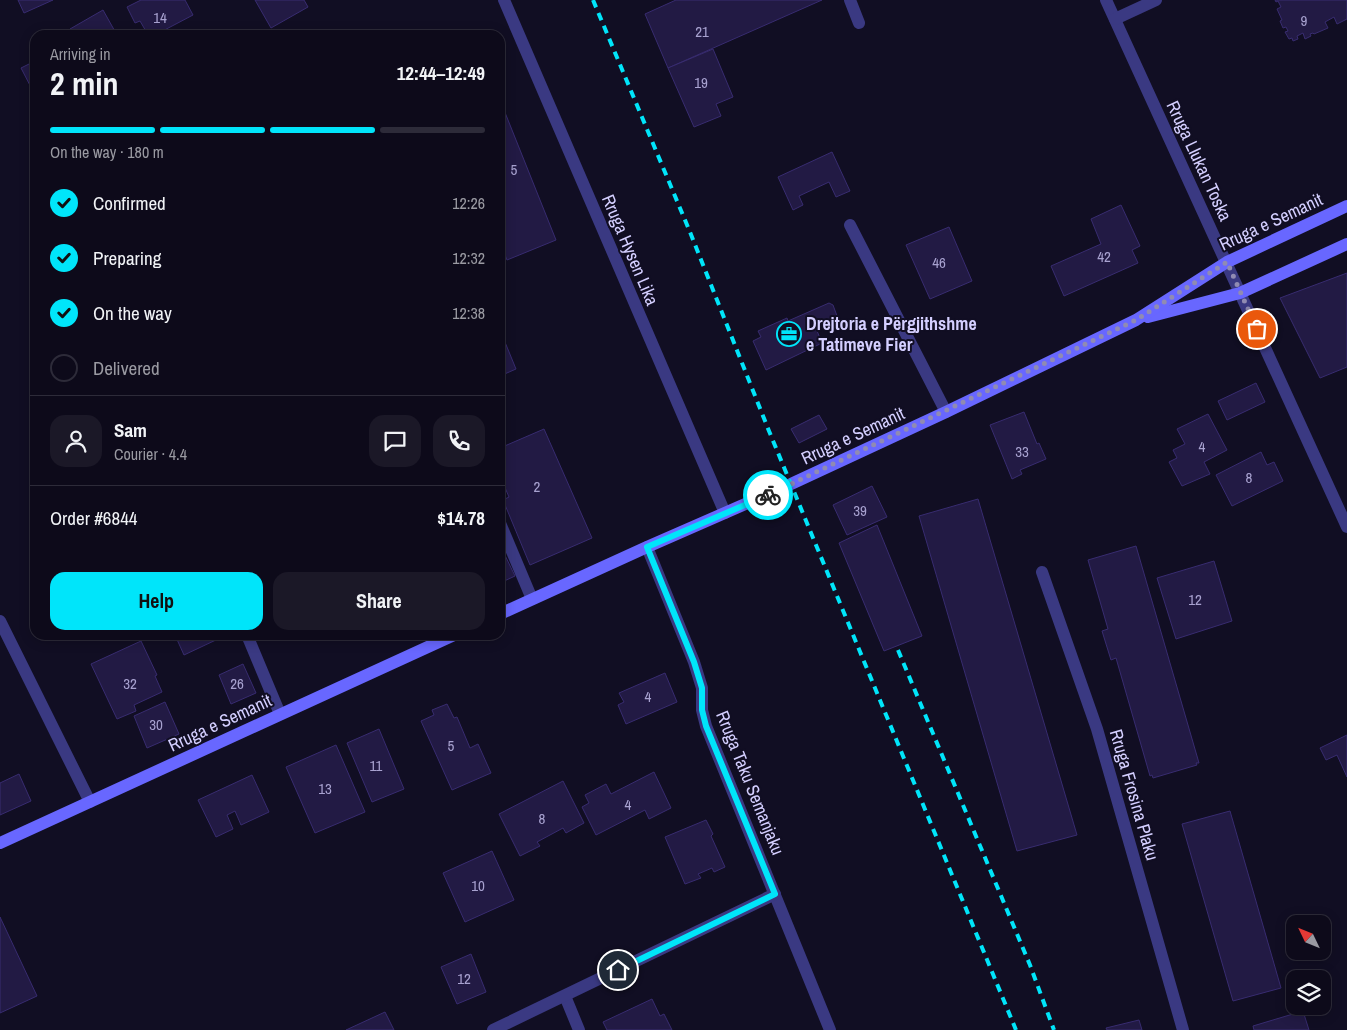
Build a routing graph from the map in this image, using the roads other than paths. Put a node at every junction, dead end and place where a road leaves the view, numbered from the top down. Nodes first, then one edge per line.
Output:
1 (504, 0) edge
2 (850, 0) edge
3 (1106, 0) edge
4 (1156, 0) edge
5 (1115, 19) junction
6 (859, 23) dead end
7 (1347, 206) edge
8 (850, 225) dead end
9 (1347, 244) edge
10 (1227, 262) junction
11 (1240, 293) junction
12 (1136, 320) junction
13 (946, 412) junction
14 (725, 513) junction
15 (1347, 527) edge
16 (505, 535) edge
17 (647, 547) junction
18 (1042, 572) dead end
19 (532, 600) junction
20 (505, 612) edge
21 (0, 621) edge
22 (249, 640) edge
23 (443, 640) edge
24 (280, 714) junction
25 (90, 802) junction
26 (0, 843) edge
27 (775, 894) junction
28 (565, 996) junction
29 (493, 1030) edge
30 (579, 1030) edge
31 (830, 1030) edge
32 (1184, 1030) edge

1 - 14 street, Rruga Hysen Lika
2 - 6 street
3 - 5 street, Rruga Llukan Toska
4 - 5 street
5 - 10 street, Rruga Llukan Toska
7 - 10 main road, Rruga e Semanit
8 - 13 street
9 - 11 main road, Rruga e Semanit
10 - 11 street, Rruga Llukan Toska
10 - 12 main road, Rruga e Semanit
11 - 12 main road, Rruga e Semanit
11 - 15 street, Rruga Llukan Toska
12 - 13 main road, Rruga e Semanit
13 - 14 main road, Rruga e Semanit
14 - 17 main road, Rruga e Semanit
16 - 19 street
17 - 19 main road, Rruga e Semanit
17 - 27 street, Rruga Taku Semanjaku
18 - 32 street, Rruga Frosina Plaku
19 - 20 main road, Rruga e Semanit
21 - 25 street
22 - 24 street
23 - 24 main road, Rruga e Semanit
24 - 25 main road, Rruga e Semanit
25 - 26 main road, Rruga e Semanit
27 - 28 street
27 - 31 street, Rruga Taku Semanjaku
28 - 29 street
28 - 30 street

